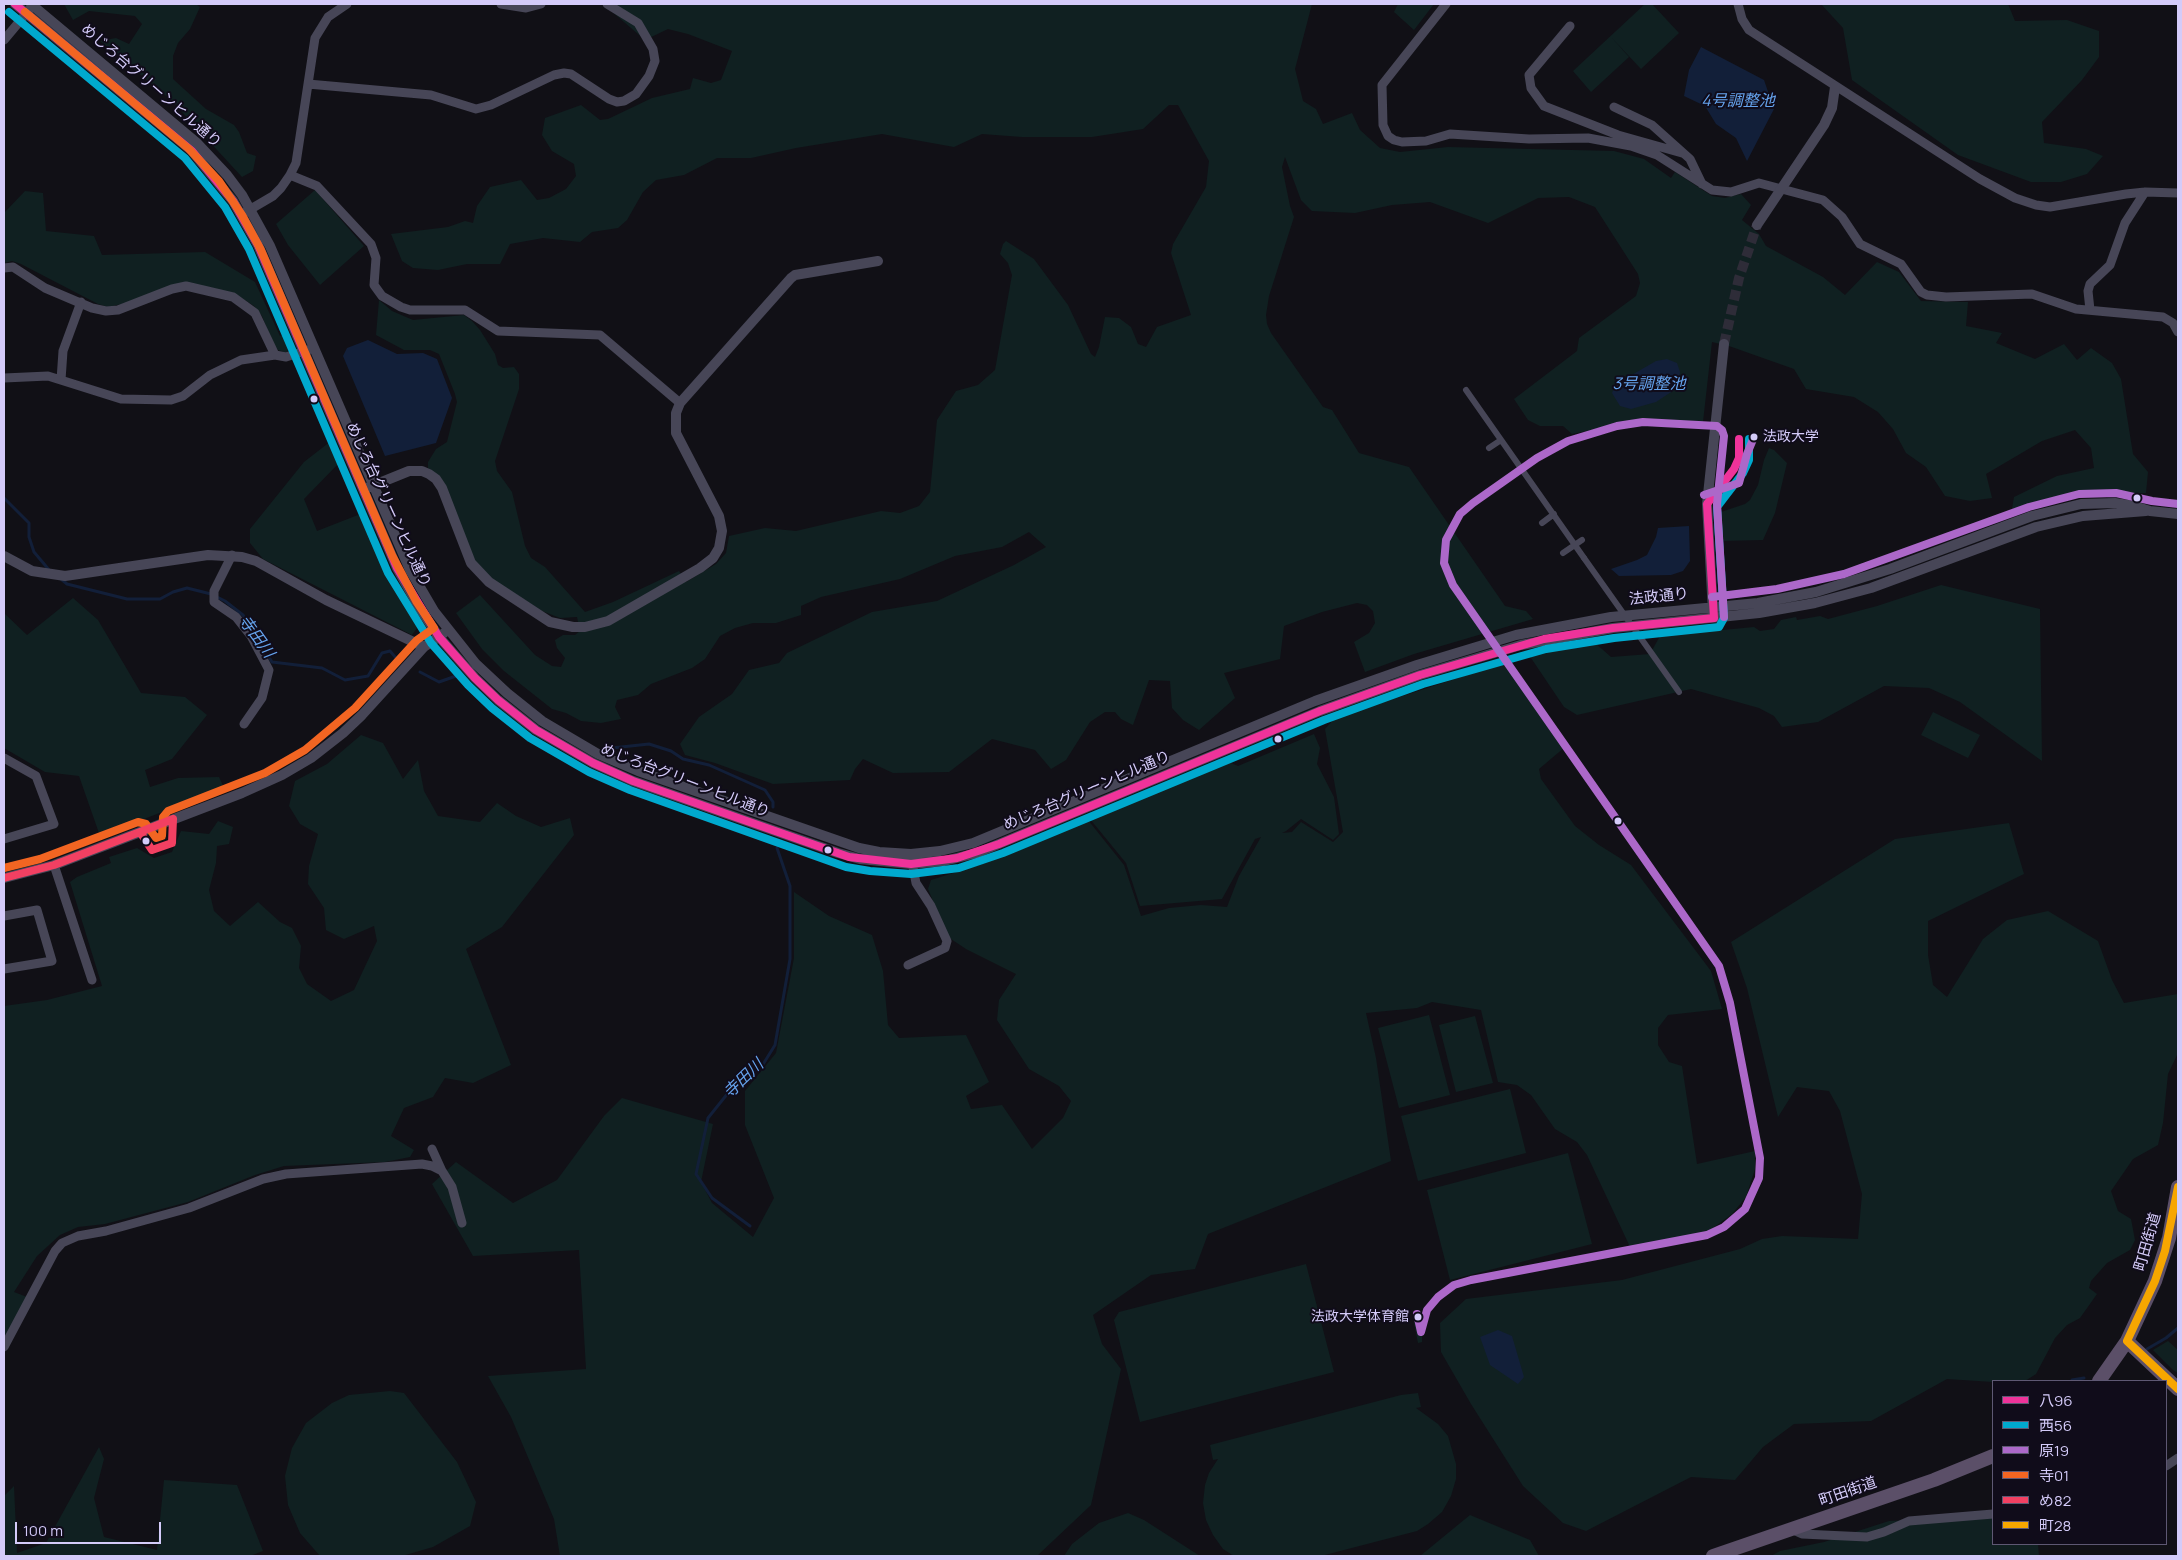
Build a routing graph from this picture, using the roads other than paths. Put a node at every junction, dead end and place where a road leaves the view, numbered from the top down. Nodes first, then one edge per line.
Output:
1 (15, 4) edge
2 (347, 4) edge
3 (501, 4) edge
4 (541, 4) edge
5 (607, 4) edge
6 (1446, 4) edge
7 (1738, 4) edge
8 (30, 7) edge
9 (1570, 26) dead end
10 (4, 40) edge
11 (308, 84) junction
12 (1835, 87) junction
13 (1614, 107) dead end
14 (1616, 139) junction
15 (1682, 152) junction
16 (290, 174) junction
17 (1702, 184) junction
18 (1782, 188) junction
19 (2145, 192) junction
20 (2178, 193) edge
21 (247, 212) junction
22 (1757, 224) tunnel mouth
23 (878, 261) dead end
24 (4, 268) edge
25 (81, 302) junction
26 (2090, 310) junction
27 (2178, 332) edge
28 (1724, 344) tunnel mouth
29 (309, 350) junction
30 (274, 355) junction
31 (4, 378) edge
32 (61, 380) junction
33 (1466, 390) dead end
34 (680, 403) junction
35 (1501, 440) junction
36 (1489, 448) dead end
37 (368, 488) junction
38 (2150, 511) junction
39 (1554, 514) junction
40 (2178, 514) edge
41 (1542, 522) dead end
42 (1582, 540) dead end
43 (1575, 545) junction
44 (1563, 553) dead end
45 (4, 556) edge
46 (232, 556) junction
47 (1713, 607) junction
48 (1714, 618) junction
49 (448, 631) junction
50 (439, 637) junction
51 (424, 647) junction
52 (1489, 648) junction
53 (1681, 694) dead end
54 (244, 724) dead end
55 (4, 758) edge
56 (4, 840) edge
57 (911, 854) junction
58 (911, 864) junction
59 (54, 865) junction
60 (4, 878) edge
61 (4, 916) edge
62 (908, 965) dead end
63 (4, 969) edge
64 (92, 980) dead end
65 (432, 1149) dead end
66 (442, 1170) junction
67 (2178, 1187) edge
68 (462, 1223) dead end
69 (2127, 1341) junction
70 (4, 1347) edge
71 (2100, 1380) edge
72 (2178, 1389) edge
73 (1992, 1456) edge
74 (2178, 1458) edge
75 (2167, 1465) edge
76 (1992, 1514) edge
77 (1791, 1529) junction
78 (1713, 1556) edge

1 - 8 street, めじろ台グリーンヒル通り
2 - 11 street
3 - 4 street
5 - 11 street
6 - 14 street
7 - 12 street
8 - 10 street
8 - 21 street, めじろ台グリーンヒル通り
9 - 14 street
11 - 16 street
12 - 18 street
12 - 19 street
13 - 15 street
14 - 15 street
14 - 17 street
15 - 17 street
16 - 21 street
16 - 34 street
17 - 18 street
18 - 22 street
18 - 26 street
19 - 20 street
19 - 26 street
21 - 29 street, めじろ台グリーンヒル通り
23 - 34 street
24 - 25 street
25 - 30 street
25 - 32 street
26 - 27 street
28 - 47 street
29 - 30 street
29 - 37 street, めじろ台グリーンヒル通り
30 - 32 street
31 - 32 street
33 - 35 street
34 - 37 street
35 - 36 street
35 - 39 street
37 - 49 street, めじろ台グリーンヒル通り
37 - 50 street, めじろ台グリーンヒル通り
38 - 40 street, 法政通り
38 - 47 street, 法政通り
38 - 48 street, 法政通り
39 - 41 street
39 - 43 street
42 - 43 street
43 - 44 street
43 - 53 street, bridge
45 - 46 street
46 - 51 street
46 - 54 street
47 - 48 street
47 - 52 street, 法政通り
48 - 52 street, 法政通り
49 - 50 street
49 - 57 street, めじろ台グリーンヒル通り
50 - 51 street
50 - 58 street, めじろ台グリーンヒル通り
51 - 59 street
52 - 57 street, めじろ台グリーンヒル通り
52 - 58 street, めじろ台グリーンヒル通り
55 - 56 street
57 - 58 street
58 - 62 street
59 - 60 street
59 - 64 street
61 - 63 street
65 - 66 street
66 - 68 street
66 - 70 street
67 - 69 main road, 町田街道
69 - 71 main road, 町田街道
69 - 72 main road
73 - 77 main road, 町田街道
74 - 75 street
76 - 77 street
77 - 78 main road, 町田街道

